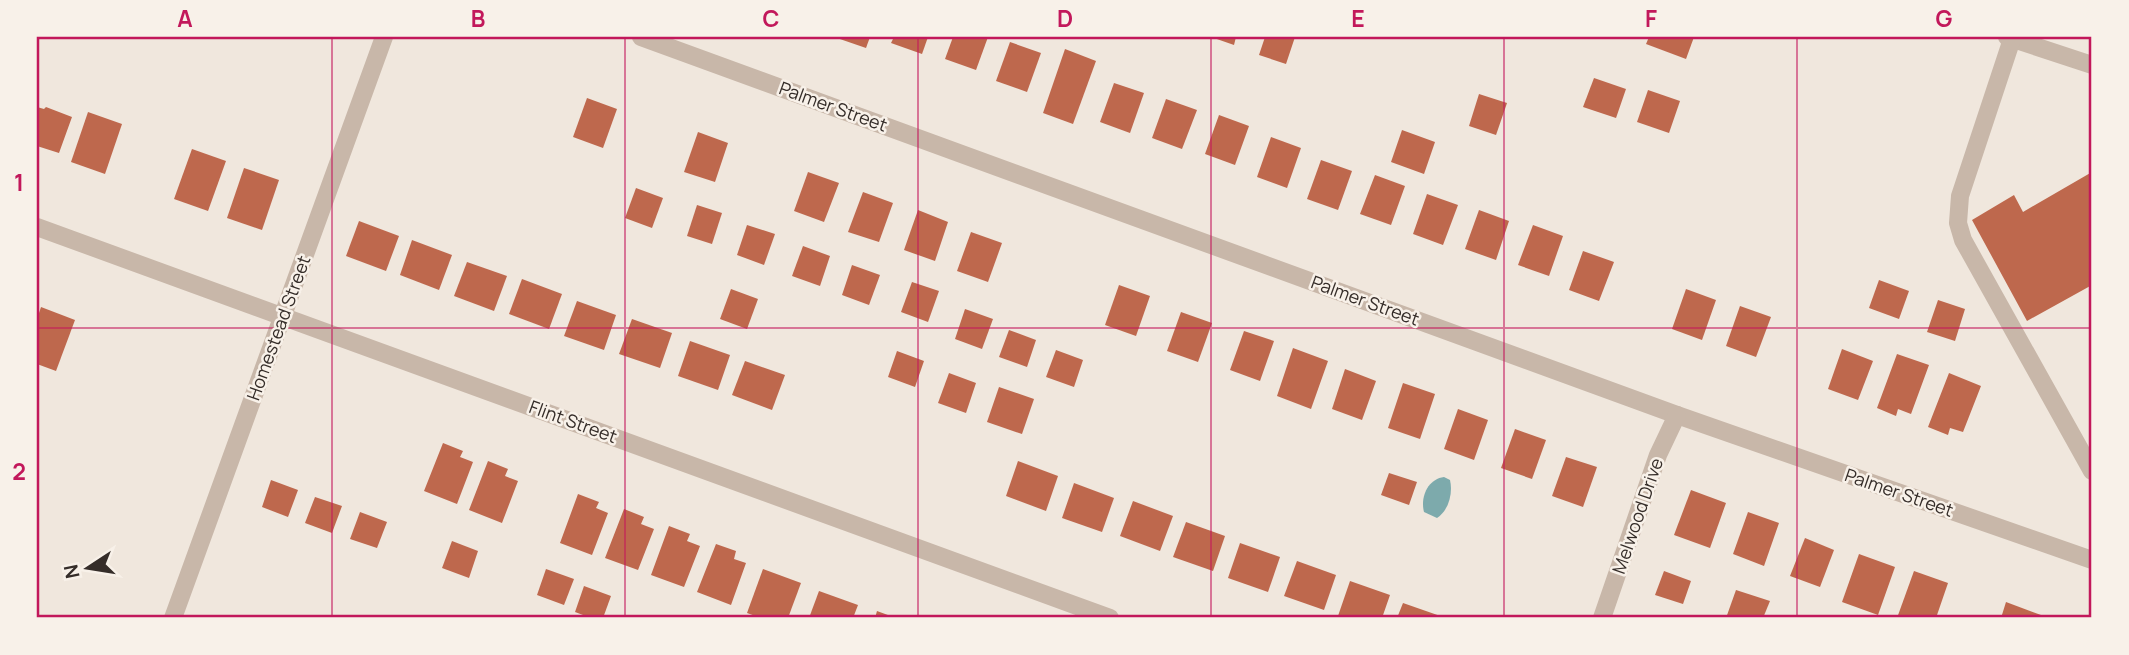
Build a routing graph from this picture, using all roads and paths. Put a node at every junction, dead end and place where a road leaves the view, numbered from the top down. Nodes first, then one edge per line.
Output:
1 (384, 37) edge
2 (641, 37) edge
3 (2010, 38) edge
4 (2092, 65) edge
5 (37, 227) edge
6 (284, 317) junction
7 (1677, 415) junction
8 (2092, 471) edge
9 (2092, 560) edge
10 (173, 618) edge
11 (1110, 618) edge
12 (1602, 618) edge

1 - 6 street, Homestead Street
2 - 7 street, Palmer Street
3 - 4 street
3 - 8 street
5 - 6 street, Flint Street
6 - 10 street, Homestead Street
6 - 11 street, Flint Street
7 - 9 street, Palmer Street
7 - 12 street, Melwood Drive

